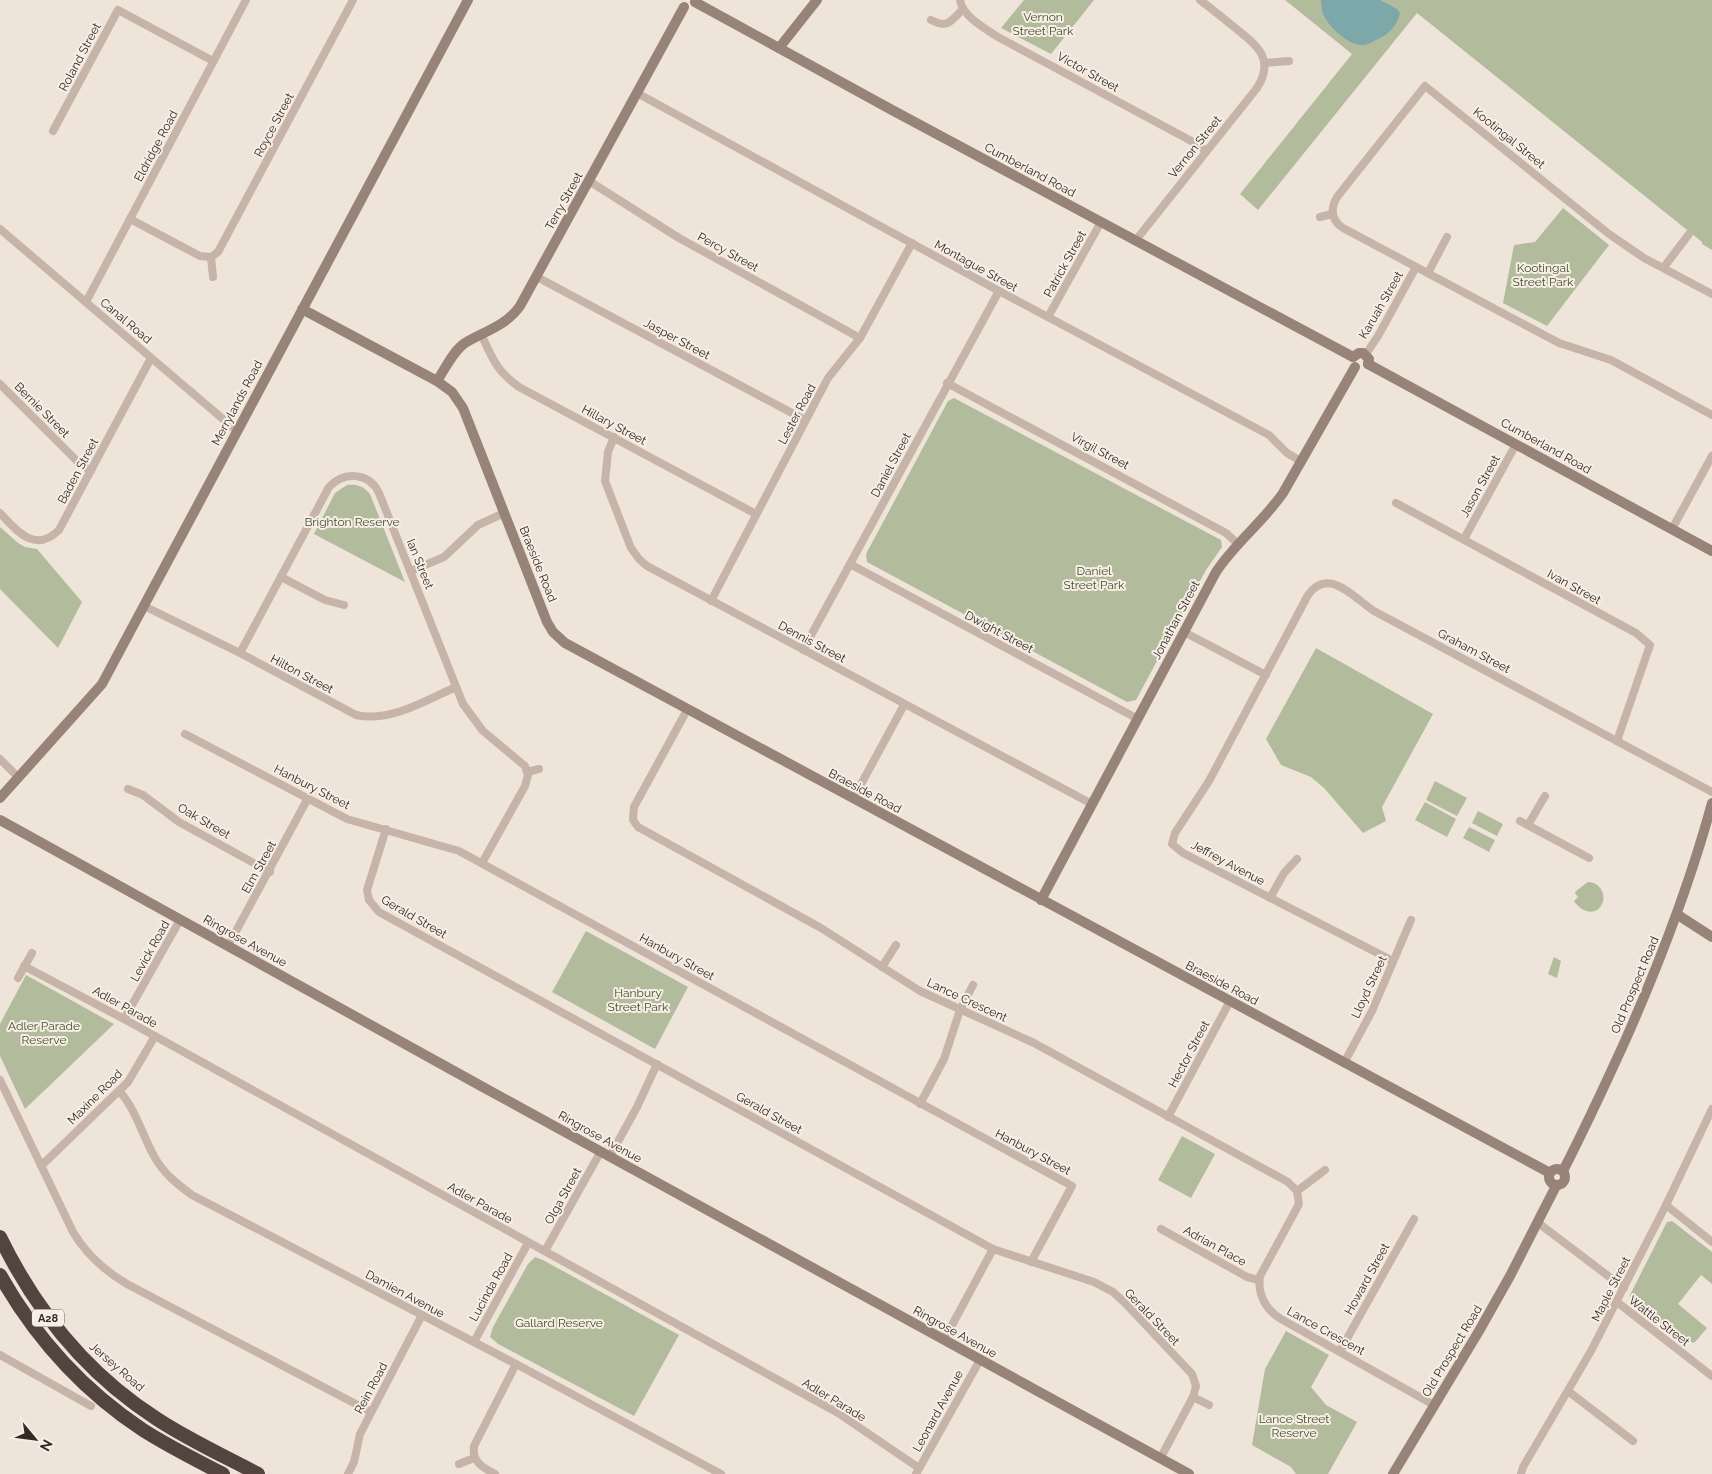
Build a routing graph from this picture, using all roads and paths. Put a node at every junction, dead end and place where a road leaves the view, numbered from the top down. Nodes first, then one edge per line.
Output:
1 (246, 0) edge
2 (353, 0) edge
3 (468, 0) edge
4 (818, 0) edge
5 (960, 0) edge
6 (1200, 0) edge
7 (695, 1) edge
8 (683, 3) edge
9 (963, 9) junction
10 (931, 20) dead end
11 (780, 48) junction
12 (213, 61) junction
13 (1289, 61) dead end
14 (1264, 63) junction
15 (637, 93) junction
16 (52, 131) dead end
17 (1206, 151) junction
18 (589, 181) junction
19 (1332, 214) junction
20 (1320, 217) dead end
21 (130, 219) junction
22 (1101, 222) junction
23 (0, 229) edge
24 (1690, 234) dead end
25 (1447, 237) dead end
26 (1136, 240) junction
27 (912, 243) junction
28 (211, 257) junction
29 (1416, 267) junction
30 (1664, 267) junction
31 (1428, 273) junction
32 (213, 277) dead end
33 (537, 277) junction
34 (999, 291) junction
35 (1712, 294) edge
36 (86, 302) junction
37 (302, 309) junction
38 (1048, 317) junction
39 (482, 336) junction
40 (860, 338) junction
41 (151, 358) junction
42 (1367, 359) junction
43 (1354, 362) junction
44 (437, 381) junction
45 (947, 383) junction
46 (0, 384) edge
47 (1712, 415) edge
48 (805, 420) junction
49 (237, 431) junction
50 (614, 437) junction
51 (1516, 444) junction
52 (1712, 456) edge
53 (1302, 462) junction
54 (91, 471) junction
55 (1396, 503) dead end
56 (0, 513) edge
57 (504, 513) junction
58 (756, 514) junction
59 (1672, 529) junction
60 (1464, 539) junction
61 (1238, 544) junction
62 (1712, 551) edge
63 (850, 564) junction
64 (411, 571) junction
65 (281, 577) junction
66 (710, 601) junction
67 (344, 604) dead end
68 (144, 606) junction
69 (1184, 632) junction
70 (803, 650) junction
71 (240, 653) junction
72 (1266, 675) junction
73 (456, 687) junction
74 (904, 705) junction
75 (687, 710) junction
76 (1138, 719) junction
77 (185, 734) dead end
78 (1617, 741) junction
79 (0, 759) edge
80 (539, 769) dead end
81 (527, 772) junction
82 (19, 778) junction
83 (128, 789) dead end
84 (1712, 792) edge
85 (1545, 796) dead end
86 (0, 798) edge
87 (308, 798) junction
88 (853, 799) junction
89 (1712, 803) edge
90 (1092, 804) junction
91 (0, 820) edge
92 (1520, 821) dead end
93 (1528, 825) junction
94 (386, 829) junction
95 (1589, 858) dead end
96 (1297, 859) dead end
97 (482, 863) junction
98 (270, 872) junction
99 (1270, 898) junction
100 (1041, 900) junction
101 (1678, 916) junction
102 (180, 920) junction
103 (1412, 920) dead end
104 (1712, 937) edge
105 (896, 945) dead end
106 (228, 946) junction
107 (32, 952) dead end
108 (1393, 961) junction
109 (24, 966) junction
110 (882, 967) junction
111 (18, 978) dead end
112 (973, 984) dead end
113 (1230, 1001) junction
114 (960, 1010) junction
115 (124, 1020) junction
116 (155, 1036) junction
117 (1344, 1062) junction
118 (657, 1064) junction
119 (0, 1080) edge
120 (119, 1091) junction
121 (920, 1104) junction
122 (1712, 1109) edge
123 (1168, 1118) junction
124 (605, 1154) junction
125 (42, 1166) junction
126 (1325, 1170) dead end
127 (1563, 1171) junction
128 (1550, 1173) junction
129 (1556, 1186) junction
130 (1297, 1191) junction
131 (1666, 1205) junction
132 (1414, 1219) dead end
133 (1538, 1222) junction
134 (1161, 1229) dead end
135 (0, 1237) edge
136 (1712, 1242) edge
137 (528, 1243) junction
138 (993, 1249) junction
139 (545, 1251) junction
140 (1032, 1262) junction
141 (0, 1275) edge
142 (1260, 1280) junction
143 (1624, 1288) junction
144 (1617, 1302) junction
145 (422, 1315) junction
146 (944, 1340) junction
147 (474, 1342) junction
148 (1340, 1351) junction
149 (0, 1356) edge
150 (980, 1360) junction
151 (516, 1364) junction
152 (1712, 1376) edge
153 (1568, 1391) junction
154 (1194, 1397) junction
155 (1209, 1405) dead end
156 (1434, 1405) junction
157 (91, 1406) dead end
158 (371, 1412) junction
159 (1633, 1441) dead end
160 (474, 1458) junction
161 (1160, 1458) junction
162 (459, 1464) dead end
163 (918, 1471) edge
164 (223, 1474) edge
165 (258, 1474) edge
166 (348, 1474) edge
167 (495, 1474) edge
168 (721, 1474) edge
169 (1189, 1474) edge
170 (1393, 1474) edge
171 (1521, 1474) edge

1 - 12 street, Eldridge Road
2 - 28 street, Royce Street
3 - 37 street, Merrylands Road
4 - 11 street
5 - 9 street
6 - 14 street
7 - 8 street
7 - 11 street, Cumberland Road
8 - 15 street, Terry Street
9 - 10 street
9 - 17 street, Victor Street
11 - 22 street, Cumberland Road
12 - 16 street, Roland Street
12 - 21 street, Eldridge Road
13 - 14 street
14 - 17 street, Vernon Street
15 - 18 street, Terry Street
15 - 27 street, Montague Street
17 - 26 street, Vernon Street
18 - 33 street, Terry Street
18 - 40 street, Percy Street
19 - 20 street
19 - 29 street
19 - 30 street, Kootingal Street
21 - 28 street
21 - 36 street, Eldridge Road
22 - 26 street, Cumberland Road
22 - 38 street, Patrick Street
23 - 36 street, Canal Road
24 - 30 street
25 - 31 street
26 - 43 street, Cumberland Road
27 - 34 street, Montague Street
27 - 40 street, Lester Road
28 - 32 street
29 - 31 street
29 - 42 street, Karuah Street
30 - 35 street, Kootingal Street
31 - 47 street
33 - 39 street, Terry Street
33 - 48 street, Jasper Street
34 - 38 street, Montague Street
34 - 45 street, Daniel Street
36 - 41 street, Canal Road
37 - 44 street, Braeside Road
37 - 49 street, Merrylands Road
38 - 53 street, Montague Street
39 - 44 street, Terry Street
39 - 50 street, Hillary Street
40 - 48 street, Lester Road
41 - 49 street, Canal Road
41 - 54 street, Baden Street
42 - 43 street
42 - 43 street
42 - 51 street, Cumberland Road
43 - 53 street, Jonathan Street
44 - 57 street, Braeside Road
45 - 61 street, Virgil Street
45 - 63 street, Daniel Street
46 - 54 street, Bernie Street
48 - 58 street, Lester Road
49 - 68 street, Merrylands Road
50 - 58 street, Hillary Street
50 - 66 street, Dennis Street
51 - 59 street, Cumberland Road
51 - 60 street, Jason Street
52 - 59 street
53 - 61 street, Jonathan Street
54 - 56 street, Baden Street
55 - 60 street, Ivan Street
57 - 64 street
57 - 75 street, Braeside Road
58 - 66 street, Lester Road
59 - 62 street, Cumberland Road
60 - 78 street, Ivan Street
61 - 69 street, Jonathan Street
63 - 70 street, Daniel Street
63 - 76 street, Dwight Street
64 - 65 street, Ian Street
64 - 73 street, Ian Street
65 - 67 street
65 - 71 street, Ian Street
66 - 70 street, Dennis Street
68 - 71 street, Hilton Street
68 - 82 street, Merrylands Road
69 - 72 street
69 - 76 street, Jonathan Street
70 - 74 street, Dennis Street
71 - 73 street, Hilton Street
72 - 78 street, Graham Street
72 - 99 street, Jeffrey Avenue
73 - 81 street, Ian Street
74 - 88 street
74 - 90 street, Dennis Street
75 - 88 street, Braeside Road
75 - 110 street, Lance Crescent
76 - 90 street, Jonathan Street
77 - 87 street, Hanbury Street
78 - 84 street, Graham Street
79 - 82 street
80 - 81 street
81 - 97 street
82 - 86 street, Merrylands Road
83 - 98 street, Oak Street
85 - 93 street
87 - 94 street, Hanbury Street
87 - 98 street, Elm Street
88 - 100 street, Braeside Road
89 - 101 street, Old Prospect Road
90 - 100 street, Jonathan Street
91 - 102 street, Ringrose Avenue
92 - 93 street
93 - 95 street
94 - 97 street, Hanbury Street
94 - 118 street, Gerald Street
96 - 99 street
97 - 121 street, Hanbury Street
98 - 106 street, Elm Street
99 - 108 street, Jeffrey Avenue
100 - 113 street, Braeside Road
101 - 104 street
101 - 127 street, Old Prospect Road
102 - 106 street, Ringrose Avenue
102 - 115 street, Levick Road
103 - 108 street, Lloyd Street
105 - 110 street
106 - 124 street, Ringrose Avenue
107 - 109 street
108 - 117 street, Lloyd Street
109 - 111 street
109 - 115 street, Adler Parade
110 - 114 street, Lance Crescent
112 - 114 street
113 - 117 street, Braeside Road
113 - 123 street, Hector Street
114 - 121 street
114 - 123 street, Lance Crescent
115 - 116 street, Adler Parade
116 - 120 street, Maxine Road
116 - 137 street, Adler Parade
117 - 128 street, Braeside Road
118 - 124 street, Olga Street
118 - 138 street, Gerald Street
119 - 125 street
120 - 125 street, Maxine Road
120 - 145 street, Damien Avenue
121 - 140 street, Hanbury Street
122 - 131 street, Maple Street
123 - 130 street, Lance Crescent
124 - 139 street, Olga Street
124 - 146 street, Ringrose Avenue
125 - 158 street
126 - 130 street
127 - 128 street
127 - 129 street
128 - 129 street
129 - 133 street, Old Prospect Road
130 - 142 street
131 - 136 street
131 - 143 street, Maple Street
132 - 148 street, Howard Street
133 - 143 street
133 - 156 street, Old Prospect Road
134 - 142 street, Adrian Place
135 - 165 highway, Jersey Road / A28
137 - 139 street, Adler Parade
137 - 147 street, Lucinda Road
138 - 140 street, Gerald Street
138 - 146 street
139 - 163 street, Adler Parade
140 - 154 street, Gerald Street
141 - 164 highway, A28
142 - 148 street, Lance Crescent
143 - 144 street, Maple Street
144 - 152 street, Wattle Street
144 - 153 street, Maple Street
145 - 147 street, Damien Avenue
145 - 158 street, Rein Road
146 - 150 street, Ringrose Avenue
147 - 151 street, Damien Avenue
148 - 156 street, Lance Crescent
149 - 157 street
150 - 161 street, Ringrose Avenue
150 - 163 street, Leonard Avenue
151 - 160 street
151 - 168 street, Damien Avenue
153 - 159 street
153 - 171 street, Maple Street
154 - 155 street
154 - 161 street
156 - 170 street, Old Prospect Road
158 - 166 street, Rein Road
160 - 162 street
160 - 167 street
161 - 169 street, Ringrose Avenue

